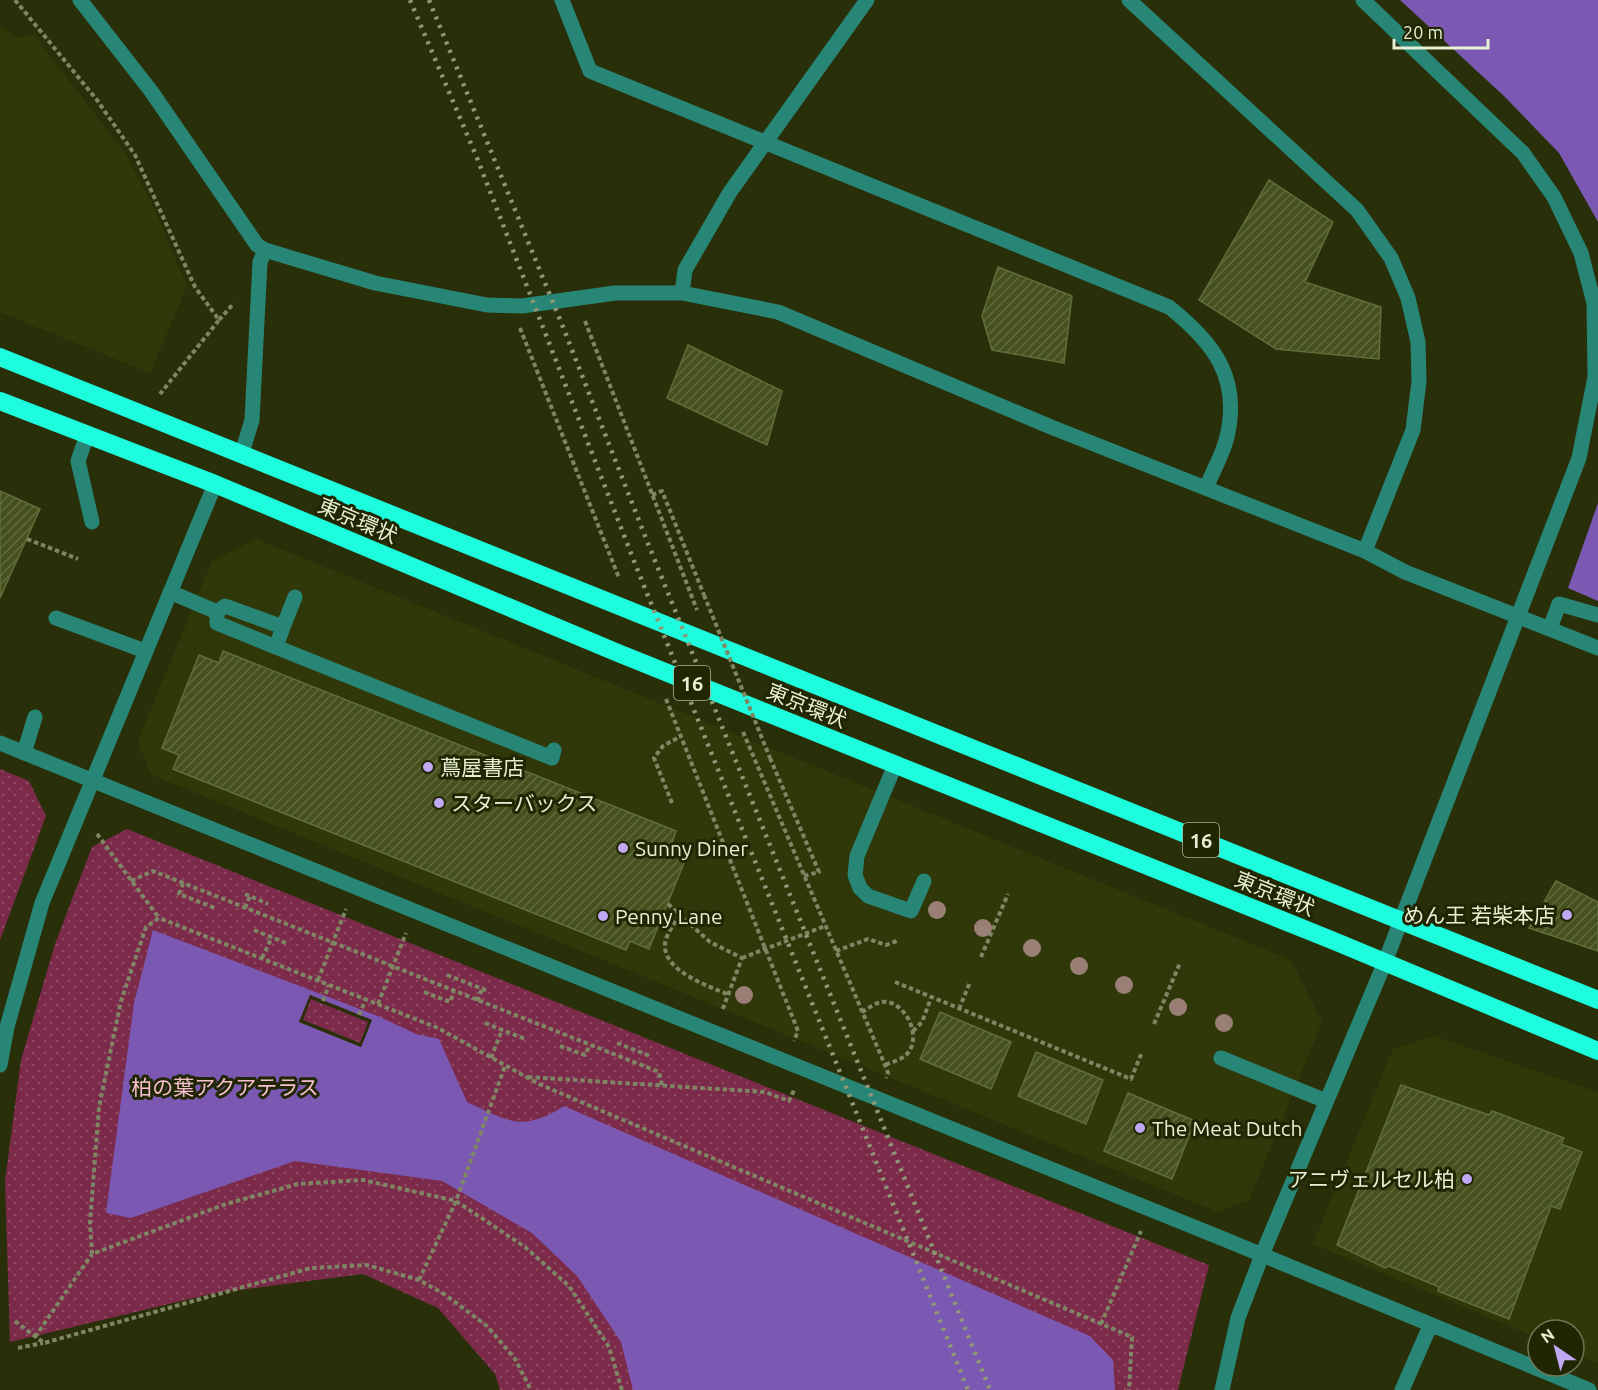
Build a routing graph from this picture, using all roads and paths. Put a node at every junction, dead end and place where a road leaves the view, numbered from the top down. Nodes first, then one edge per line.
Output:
1 (15, 0) edge
2 (81, 0) edge
3 (562, 0) edge
4 (867, 0) edge
5 (1129, 0) edge
6 (1363, 0) edge
7 (765, 140) junction
8 (265, 250) junction
9 (682, 293) junction
10 (575, 298) junction
11 (512, 305) junction
12 (0, 357) edge
13 (0, 401) edge
14 (144, 415) junction
15 (87, 435) junction
16 (242, 453) junction
17 (214, 484) junction
18 (1206, 488) junction
19 (652, 495) junction
20 (92, 522) dead end
21 (27, 539) dead end
22 (1365, 551) junction
23 (78, 559) dead end
24 (621, 584) dead end
25 (170, 592) junction
26 (295, 597) dead end
27 (217, 612) junction
28 (1517, 614) junction
29 (699, 615) dead end
30 (1598, 615) edge
31 (56, 618) dead end
32 (283, 627) junction
33 (1550, 628) junction
34 (276, 647) junction
35 (1598, 648) edge
36 (145, 651) junction
37 (666, 698) dead end
38 (35, 717) dead end
39 (742, 729) dead end
40 (681, 736) junction
41 (0, 743) edge
42 (555, 750) dead end
43 (24, 753) junction
44 (895, 765) junction
45 (92, 779) junction
46 (672, 803) dead end
47 (91, 826) dead end
48 (804, 876) junction
49 (131, 881) junction
50 (924, 881) dead end
51 (183, 883) junction
52 (245, 894) dead end
53 (1008, 894) dead end
54 (250, 897) junction
55 (668, 903) dead end
56 (268, 904) dead end
57 (348, 906) dead end
58 (215, 908) dead end
59 (245, 908) junction
60 (680, 915) junction
61 (159, 918) junction
62 (1400, 919) junction
63 (826, 926) junction
64 (254, 930) dead end
65 (407, 930) dead end
66 (272, 937) junction
67 (899, 940) dead end
68 (286, 943) dead end
69 (333, 943) junction
70 (765, 950) junction
71 (836, 951) junction
72 (981, 957) dead end
73 (262, 958) junction
74 (742, 958) junction
75 (1385, 962) junction
76 (1180, 963) dead end
77 (392, 968) junction
78 (447, 975) dead end
79 (318, 980) junction
80 (895, 982) dead end
81 (970, 982) dead end
82 (329, 985) junction
83 (482, 989) junction
84 (424, 992) dead end
85 (454, 992) junction
86 (488, 992) dead end
87 (729, 995) junction
88 (931, 998) junction
89 (366, 999) junction
90 (1598, 1000) edge
91 (324, 1001) dead end
92 (477, 1001) junction
93 (378, 1004) junction
94 (959, 1009) junction
95 (862, 1012) junction
96 (359, 1015) dead end
97 (720, 1015) dead end
98 (485, 1023) dead end
99 (1154, 1024) dead end
100 (3, 1026) edge
101 (502, 1030) junction
102 (913, 1031) junction
103 (525, 1039) dead end
104 (617, 1043) dead end
105 (590, 1045) junction
106 (793, 1045) dead end
107 (560, 1046) dead end
108 (627, 1047) junction
109 (1598, 1051) edge
110 (1142, 1052) dead end
111 (650, 1056) dead end
112 (622, 1057) junction
113 (491, 1058) junction
114 (1221, 1058) dead end
115 (0, 1065) edge
116 (885, 1065) junction
117 (505, 1066) junction
118 (527, 1077) junction
119 (884, 1081) dead end
120 (662, 1086) junction
121 (796, 1087) dead end
122 (1326, 1101) junction
123 (456, 1201) junction
124 (1142, 1228) dead end
125 (92, 1254) junction
126 (1262, 1255) junction
127 (419, 1280) junction
128 (15, 1321) dead end
129 (1101, 1324) junction
130 (1430, 1326) junction
131 (35, 1337) junction
132 (44, 1343) junction
133 (18, 1348) dead end
134 (531, 1390) edge
135 (622, 1390) edge
136 (1129, 1390) edge
137 (1222, 1390) edge
138 (1402, 1390) edge
139 (1588, 1390) edge

1 - 14 path
2 - 8 street
3 - 7 street
4 - 7 street
5 - 22 street
6 - 28 street
7 - 9 street
7 - 18 street
8 - 11 street
8 - 16 street
9 - 10 street
9 - 18 street
10 - 11 street
10 - 19 path
11 - 24 path
12 - 14 highway, 東京環状 / 16
13 - 15 highway, 東京環状 / 16
14 - 16 highway, 東京環状 / 16
15 - 17 highway, 東京環状 / 16
15 - 20 street
16 - 62 highway, 東京環状 / 16
17 - 25 street
17 - 44 highway, 東京環状 / 16
18 - 22 street
19 - 29 path
19 - 48 path, bridge
21 - 23 path
22 - 28 street
25 - 27 street
25 - 36 street
26 - 32 street
27 - 32 street
27 - 34 street
28 - 33 street
28 - 62 street
30 - 33 street
31 - 36 street
32 - 34 street
33 - 35 street
34 - 42 street
36 - 45 street
37 - 40 path
38 - 43 street
39 - 48 path
40 - 46 path
40 - 70 path
41 - 43 street
43 - 45 street
44 - 50 street
44 - 75 highway, 東京環状 / 16
45 - 100 street
45 - 126 street
47 - 49 path
48 - 63 path
49 - 51 path
49 - 61 path
51 - 58 path
51 - 59 path
52 - 54 path
53 - 72 path
54 - 56 path
54 - 59 path
55 - 60 path
57 - 69 path
59 - 69 path
60 - 74 path
60 - 87 path
61 - 73 path
61 - 125 path
62 - 75 street
62 - 90 highway, 東京環状 / 16
63 - 70 path
63 - 71 path
64 - 66 path
65 - 77 path
66 - 68 path
66 - 73 path
67 - 71 path
69 - 77 path
69 - 79 path
70 - 74 path
70 - 106 path
71 - 95 path
73 - 79 path
74 - 87 path
75 - 109 highway, 東京環状 / 16
75 - 122 street
76 - 99 path
77 - 85 path
77 - 93 path
78 - 83 path
79 - 82 path
80 - 88 path
81 - 94 path
82 - 89 path
82 - 91 path
83 - 86 path
83 - 92 path
84 - 85 path
85 - 92 path
87 - 97 path
88 - 94 path
88 - 102 path
89 - 93 path
89 - 96 path
92 - 105 path
93 - 113 path
94 - 110 path
95 - 102 path
95 - 116 path
98 - 101 path
100 - 115 street
101 - 103 path
101 - 113 path
102 - 116 path
104 - 108 path
105 - 107 path
105 - 112 path
108 - 111 path
108 - 112 path
112 - 120 path
113 - 117 path
114 - 122 street
116 - 119 path
117 - 118 path
117 - 123 path
118 - 120 path
118 - 129 path
120 - 121 path
122 - 126 street
123 - 125 path
123 - 127 path
123 - 135 path
124 - 129 path
125 - 131 path
126 - 130 street
126 - 137 street
127 - 132 path
127 - 134 path
128 - 131 path
129 - 136 path
130 - 138 street
130 - 139 street
131 - 132 path
132 - 133 path

